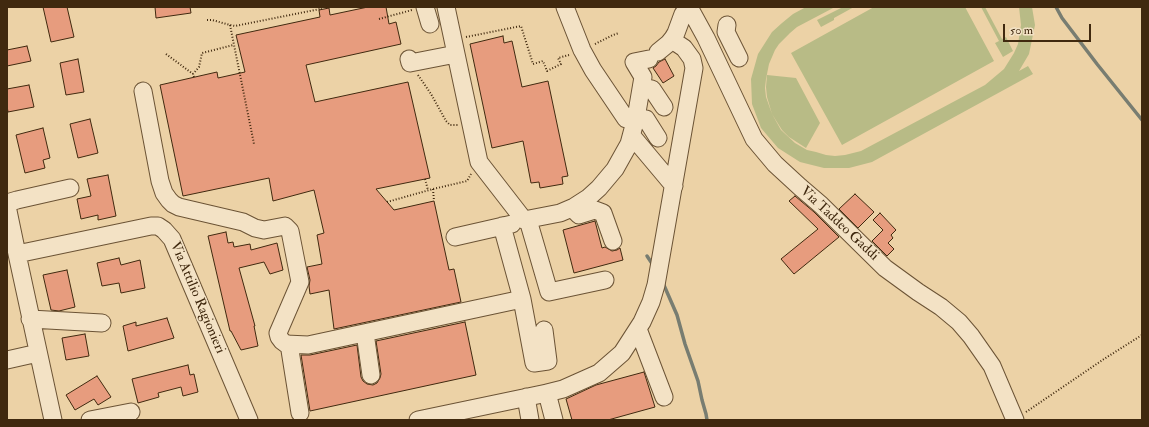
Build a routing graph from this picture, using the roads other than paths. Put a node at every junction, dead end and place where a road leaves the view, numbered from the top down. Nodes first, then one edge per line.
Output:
1 (446, 7) edge
2 (565, 7) edge
3 (421, 8) edge
4 (690, 9) edge
5 (430, 24) dead end
6 (727, 25) dead end
7 (672, 40) junction
8 (455, 47) junction
9 (739, 58) dead end
10 (409, 61) road end
11 (692, 79) junction
12 (642, 87) junction
13 (143, 91) dead end
14 (704, 91) dead end
15 (664, 107) dead end
16 (634, 125) junction
17 (658, 138) dead end
18 (674, 186) junction
19 (70, 188) dead end
20 (7, 204) edge
21 (574, 207) junction
22 (526, 220) junction
23 (502, 226) junction
24 (10, 235) edge
25 (455, 237) dead end
26 (613, 241) dead end
27 (17, 254) junction
28 (605, 280) dead end
29 (522, 299) junction
30 (30, 319) junction
31 (102, 323) dead end
32 (638, 329) junction
33 (544, 330) dead end
34 (365, 333) junction
35 (289, 344) junction
36 (38, 353) junction
37 (7, 360) edge
38 (372, 375) dead end
39 (547, 393) junction
40 (526, 397) junction
41 (664, 397) dead end
42 (131, 412) dead end
43 (300, 413) dead end
44 (1014, 418) edge
45 (53, 420) edge
46 (90, 420) edge
47 (249, 420) edge
48 (418, 420) edge
49 (530, 420) edge
50 (554, 420) edge

1 - 8 street
2 - 16 street
3 - 5 street
4 - 7 street
4 - 44 street, Via Taddeo Gaddi
6 - 9 street
7 - 11 street
7 - 12 street
8 - 10 street
8 - 22 street
11 - 14 street
11 - 18 street
12 - 15 street
12 - 16 street
13 - 35 street
16 - 17 street
16 - 18 street
16 - 21 street
18 - 32 street
19 - 20 street
20 - 24 street
21 - 22 street
21 - 26 street
22 - 23 street
22 - 28 street
23 - 25 street
23 - 29 street
24 - 27 street
27 - 30 street
27 - 47 street, Via Attilio Ragionieri
29 - 33 street
29 - 34 street
30 - 31 street
30 - 36 street
32 - 39 street
32 - 41 street
34 - 35 street
34 - 38 street
35 - 43 street
36 - 37 street
36 - 45 street
39 - 40 street
39 - 50 street
40 - 48 street
40 - 49 street
42 - 46 street

